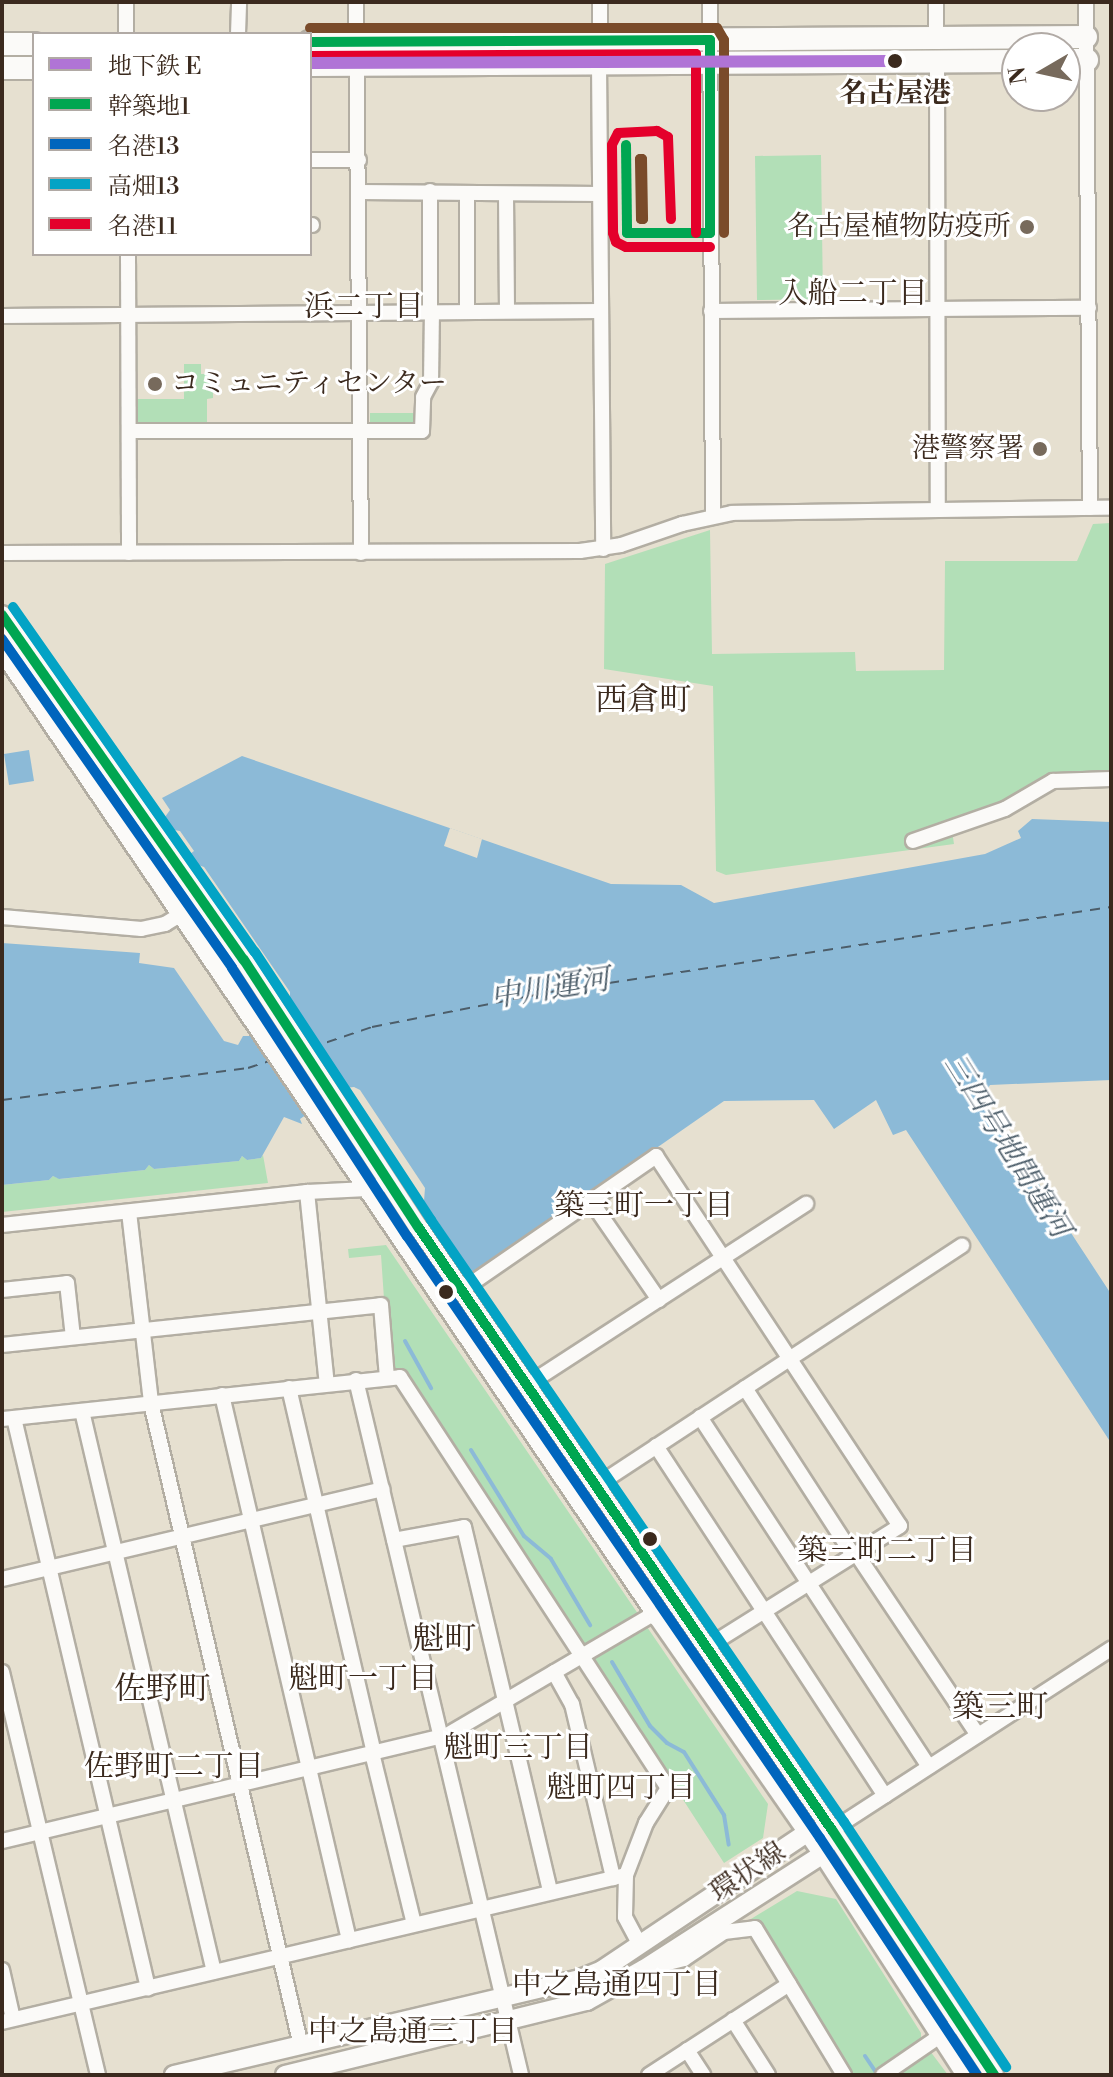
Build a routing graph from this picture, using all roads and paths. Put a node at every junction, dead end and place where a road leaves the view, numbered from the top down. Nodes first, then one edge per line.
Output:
1 (126, 2) edge
2 (239, 2) edge
3 (356, 2) edge
4 (600, 2) edge
5 (710, 2) edge
6 (936, 2) edge
7 (1086, 2) edge
8 (126, 32) edge
9 (238, 32) edge
10 (1086, 37) junction
11 (936, 38) junction
12 (710, 40) junction
13 (600, 41) junction
14 (312, 43) edge
15 (2, 44) edge
16 (32, 44) edge
17 (1081, 48) edge
18 (357, 54) junction
19 (1001, 61) edge
20 (937, 62) junction
21 (599, 63) junction
22 (709, 64) junction
23 (312, 65) edge
24 (2, 68) edge
25 (32, 68) edge
26 (1079, 112) edge
27 (312, 160) edge
28 (359, 160) junction
29 (430, 191) junction
30 (359, 192) junction
31 (600, 194) junction
32 (467, 195) junction
33 (506, 195) junction
34 (128, 256) edge
35 (1089, 308) junction
36 (937, 309) junction
37 (360, 311) junction
38 (431, 311) junction
39 (467, 311) junction
40 (507, 311) junction
41 (601, 311) junction
42 (711, 311) junction
43 (128, 314) junction
44 (2, 316) edge
45 (129, 431) junction
46 (360, 431) junction
47 (1090, 508) junction
48 (1111, 508) edge
49 (938, 510) junction
50 (713, 516) junction
51 (603, 549) junction
52 (2, 553) edge
53 (129, 553) junction
54 (361, 553) junction
55 (2, 615) edge
56 (2, 650) edge
57 (1111, 779) edge
58 (913, 841) dead end
59 (201, 902) junction
60 (183, 914) junction
61 (2, 917) edge
62 (389, 1183) junction
63 (367, 1189) junction
64 (307, 1192) junction
65 (591, 1201) junction
66 (806, 1204) dead end
67 (129, 1212) junction
68 (2, 1225) edge
69 (962, 1246) dead end
70 (724, 1258) junction
71 (2, 1290) edge
72 (462, 1290) junction
73 (659, 1300) junction
74 (320, 1311) junction
75 (143, 1330) junction
76 (73, 1337) junction
77 (2, 1345) edge
78 (790, 1358) junction
79 (387, 1378) junction
80 (356, 1380) junction
81 (327, 1384) junction
82 (527, 1385) junction
83 (289, 1388) junction
84 (745, 1388) junction
85 (222, 1395) junction
86 (151, 1403) junction
87 (82, 1411) junction
88 (700, 1417) junction
89 (8, 1419) edge
90 (656, 1446) junction
91 (596, 1486) junction
92 (382, 1489) junction
93 (316, 1505) junction
94 (487, 1510) junction
95 (252, 1520) junction
96 (464, 1527) junction
97 (182, 1536) junction
98 (394, 1540) junction
99 (115, 1552) junction
100 (855, 1554) junction
101 (49, 1568) junction
102 (2, 1579) edge
103 (809, 1582) junction
104 (765, 1611) junction
105 (655, 1613) junction
106 (707, 1647) junction
107 (1111, 1649) edge
108 (582, 1656) junction
109 (2, 1672) edge
110 (554, 1672) junction
111 (504, 1701) junction
112 (978, 1735) junction
113 (440, 1736) junction
114 (373, 1752) junction
115 (929, 1767) junction
116 (309, 1768) junction
117 (240, 1784) junction
118 (885, 1796) junction
119 (174, 1800) junction
120 (108, 1815) junction
121 (832, 1830) junction
122 (40, 1831) junction
123 (807, 1833) junction
124 (2, 1841) edge
125 (823, 1854) junction
126 (620, 1877) junction
127 (550, 1892) junction
128 (481, 1908) junction
129 (414, 1924) junction
130 (349, 1940) junction
131 (640, 1945) junction
132 (280, 1956) junction
133 (644, 1969) junction
134 (2, 1970) edge
135 (214, 1972) junction
136 (789, 1984) junction
137 (148, 1988) junction
138 (502, 1999) junction
139 (81, 2003) junction
140 (733, 2020) junction
141 (8, 2021) edge
142 (510, 2022) junction
143 (959, 2023) junction
144 (941, 2037) junction
145 (301, 2046) junction
146 (687, 2050) junction
147 (308, 2072) edge
148 (98, 2075) edge
149 (174, 2075) edge
150 (285, 2075) edge
151 (521, 2075) edge
152 (649, 2075) edge
153 (703, 2075) edge
154 (768, 2075) edge
155 (844, 2075) edge
156 (884, 2075) edge
157 (966, 2075) edge
158 (994, 2075) edge

1 - 8 street
2 - 9 street
3 - 18 street
4 - 13 street
5 - 12 street
6 - 11 street
7 - 10 street
10 - 11 highway
10 - 17 street
11 - 12 highway
12 - 13 highway
12 - 22 street
13 - 18 highway
14 - 18 highway
15 - 16 highway
18 - 21 highway
18 - 23 highway
18 - 28 street
19 - 20 highway
20 - 22 highway
20 - 36 street
21 - 22 highway
21 - 31 street
22 - 42 street
24 - 25 highway
26 - 35 street
27 - 28 street
28 - 30 street
29 - 30 street
29 - 32 street
29 - 38 street
30 - 37 street
31 - 33 street
31 - 41 street
32 - 33 street
32 - 39 street
33 - 40 street
34 - 43 street
35 - 36 street
35 - 47 street
36 - 42 street
36 - 49 street
37 - 38 street
37 - 43 street
37 - 46 street
38 - 39 street
38 - 46 street
39 - 40 street
40 - 41 street
41 - 51 street
42 - 50 street
43 - 44 street
43 - 45 street
45 - 46 street
45 - 53 street
46 - 54 street
47 - 48 street
47 - 49 street
49 - 50 street
50 - 51 street
51 - 54 street
52 - 53 street
53 - 54 street
55 - 59 main road
56 - 60 main road
57 - 58 street
59 - 60 street
59 - 62 main road
60 - 61 street
60 - 63 main road
62 - 63 street
62 - 72 main road
63 - 64 street
63 - 105 main road
64 - 67 street
64 - 74 street
65 - 70 street
65 - 72 street
65 - 73 street
66 - 70 street
67 - 68 street
67 - 75 street
69 - 78 street
70 - 73 street
70 - 78 street
71 - 76 street
72 - 82 main road
73 - 82 street
74 - 75 street
74 - 79 street
74 - 81 street
75 - 76 street
75 - 86 street
76 - 77 street
78 - 84 street
78 - 100 street
79 - 80 street
79 - 94 street
80 - 81 street
80 - 92 street
81 - 83 street
82 - 91 main road
83 - 85 street
83 - 93 street
84 - 88 street
84 - 100 street
85 - 86 street
85 - 95 street
86 - 87 street
86 - 97 street
87 - 89 street
87 - 99 street
88 - 90 street
88 - 103 street
89 - 101 street
90 - 91 street
90 - 104 street
91 - 106 main road
92 - 93 street
92 - 98 street
93 - 95 street
93 - 114 street
94 - 96 street
94 - 108 street
95 - 97 street
95 - 116 street
96 - 98 street
96 - 111 street
97 - 99 street
97 - 117 street
98 - 113 street
99 - 101 street
99 - 119 street
100 - 103 street
100 - 112 street
101 - 102 street
101 - 120 street
103 - 104 street
103 - 115 street
104 - 106 street
104 - 118 street
105 - 108 street
105 - 123 main road
106 - 121 main road
107 - 112 street
108 - 110 street
108 - 126 street
109 - 122 street
110 - 111 street
110 - 126 street
111 - 113 street
111 - 127 street
112 - 115 street
113 - 114 street
113 - 128 street
114 - 116 street
114 - 129 street
115 - 118 street
116 - 117 street
116 - 130 street
117 - 119 street
117 - 132 street
118 - 121 street
119 - 120 street
119 - 135 street
120 - 122 street
120 - 137 street
121 - 123 main road, 環状線
121 - 125 main road, 環状線
121 - 143 main road
122 - 124 street
122 - 139 street
123 - 125 main road
123 - 131 main road, 環状線
125 - 133 main road, 環状線
125 - 144 main road
126 - 127 street
126 - 131 street
127 - 128 street
128 - 129 street
128 - 138 street
129 - 130 street
130 - 132 street
131 - 138 main road, 環状線
132 - 135 street
132 - 145 street
133 - 136 street
133 - 142 main road, 環状線
134 - 141 street
135 - 137 street
136 - 140 street
136 - 155 street
137 - 139 street
138 - 142 street
138 - 145 main road, 環状線
139 - 141 street
139 - 148 street
140 - 146 street
140 - 154 street
142 - 147 main road, 環状線
142 - 151 street
143 - 144 street
143 - 158 main road
144 - 156 street
144 - 157 main road
145 - 149 main road, 環状線
146 - 152 street
146 - 153 street
147 - 150 main road, 環状線

